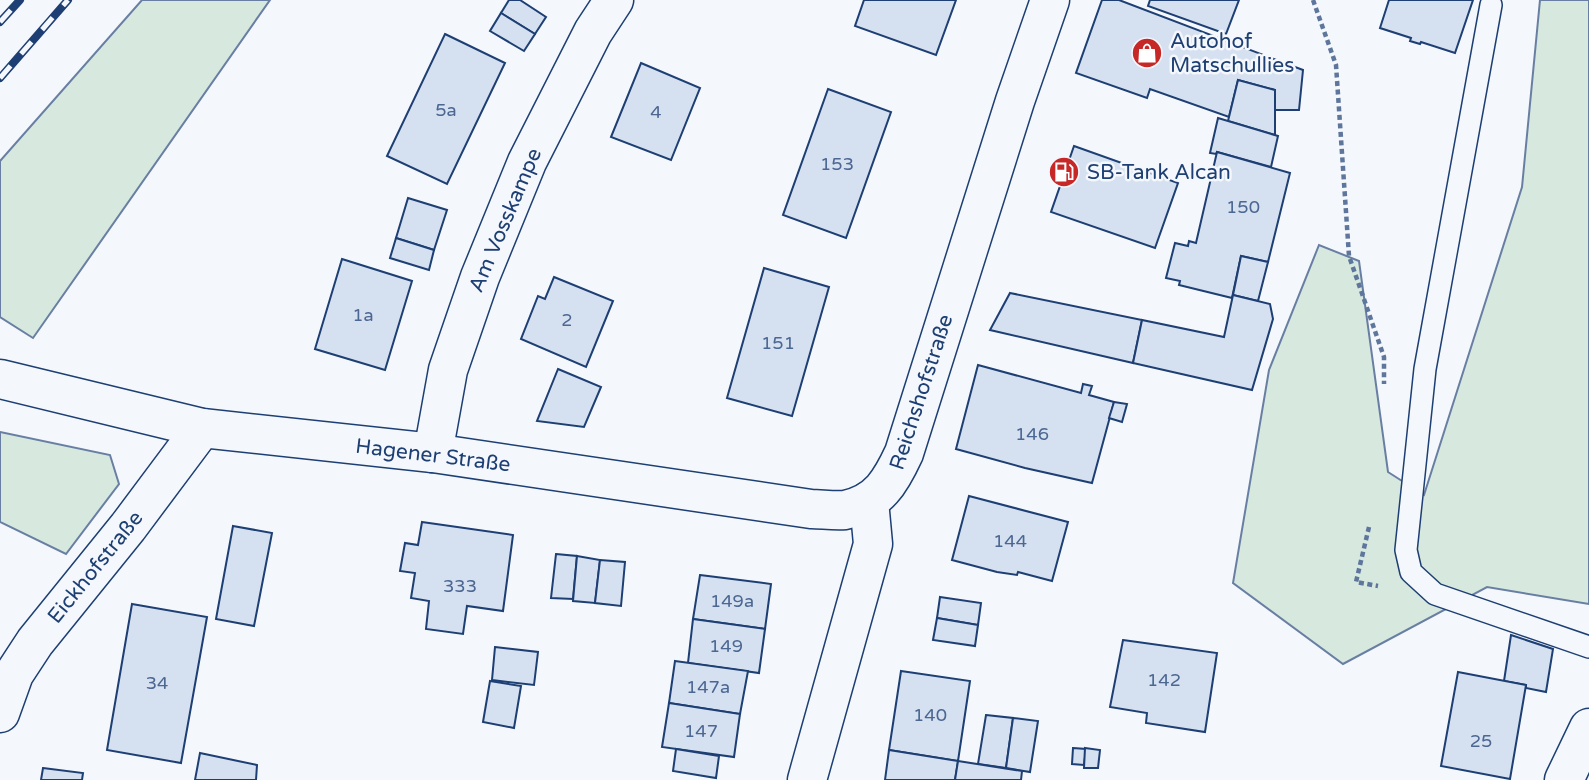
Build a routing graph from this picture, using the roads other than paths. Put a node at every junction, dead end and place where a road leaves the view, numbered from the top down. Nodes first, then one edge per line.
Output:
1 (614, 0) edge
2 (1050, 0) edge
3 (1492, 5) dead end
4 (0, 379) edge
5 (202, 428) junction
6 (433, 453) junction
7 (869, 501) junction
8 (1589, 647) edge
9 (7, 670) edge
10 (0, 713) edge
11 (1589, 728) edge
12 (807, 780) edge
13 (1564, 780) edge

1 - 6 street, Am Vosskampe
2 - 7 street, Reichshofstraße
3 - 8 lane
4 - 5 street, Hagener Straße
5 - 6 street, Hagener Straße
5 - 9 street, Eickhofstraße
6 - 7 street, Hagener Straße
7 - 12 street
9 - 10 street, Eickhofstraße
11 - 13 street

